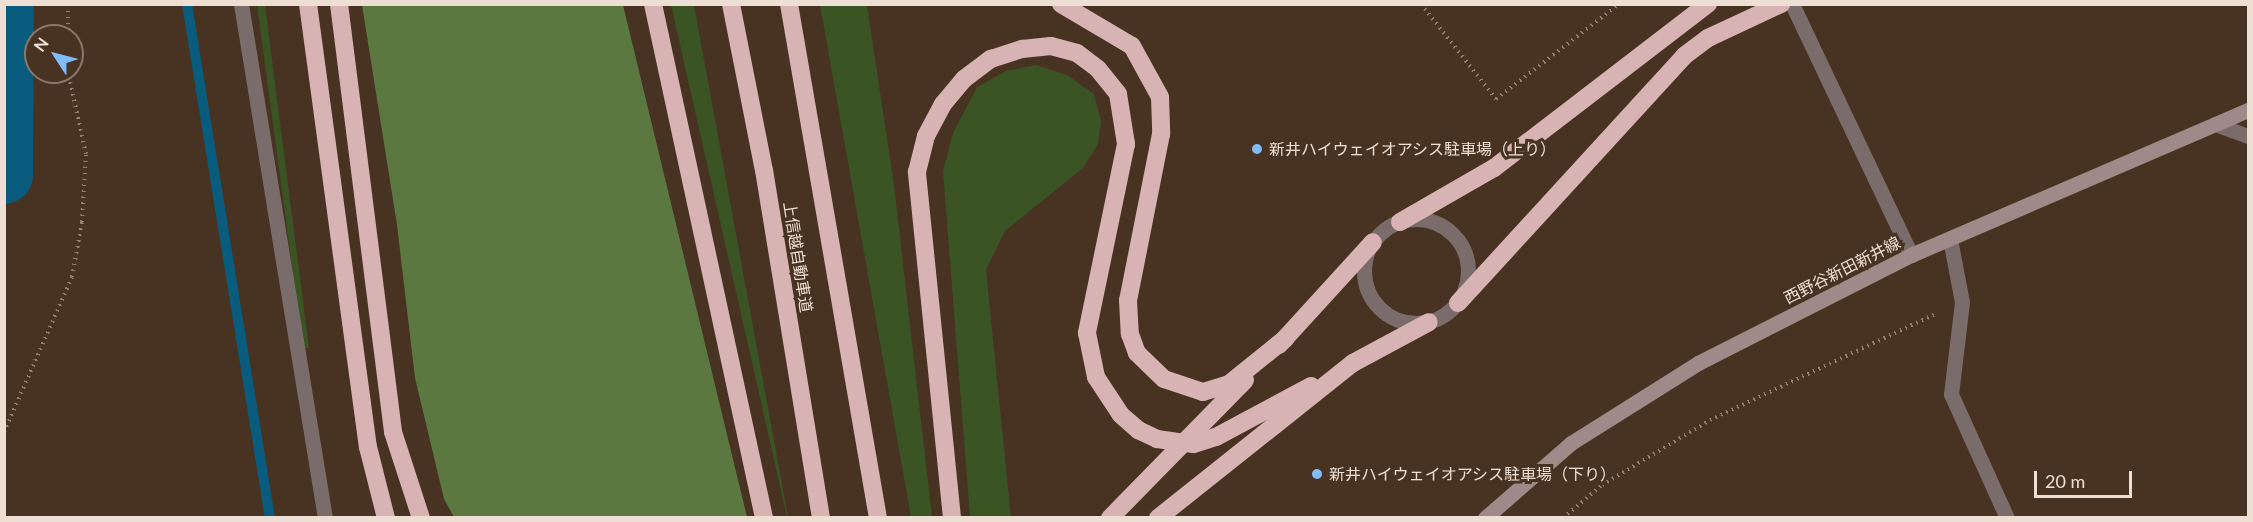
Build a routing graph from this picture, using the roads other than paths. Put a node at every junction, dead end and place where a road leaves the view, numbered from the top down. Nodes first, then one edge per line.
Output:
1 (240, 4) edge
2 (308, 4) edge
3 (339, 4) edge
4 (653, 4) edge
5 (731, 4) edge
6 (789, 4) edge
7 (1061, 4) edge
8 (1708, 4) edge
9 (1781, 4) edge
10 (1792, 4) edge
11 (2248, 110) edge
12 (2214, 124) junction
13 (2248, 136) edge
14 (1400, 222) junction
15 (1950, 238) junction
16 (1372, 242) junction
17 (1911, 255) junction
18 (1458, 303) junction
19 (1429, 322) junction
20 (1286, 338) junction
21 (1353, 363) junction
22 (326, 518) edge
23 (386, 518) edge
24 (421, 518) edge
25 (764, 518) edge
26 (821, 518) edge
27 (878, 518) edge
28 (952, 518) edge
29 (1110, 518) edge
30 (1158, 518) edge
31 (1485, 518) edge
32 (2007, 518) edge

1 - 22 street
2 - 23 highway
3 - 24 highway
4 - 25 highway
5 - 26 highway, 上信越自動車道
6 - 27 highway
7 - 20 highway
8 - 14 highway
9 - 18 highway
10 - 17 street
11 - 12 main road, 西野谷新田新井線
12 - 13 street
12 - 15 main road, 西野谷新田新井線
14 - 16 street
14 - 18 street
15 - 17 main road, 西野谷新田新井線
15 - 32 street
16 - 19 street
16 - 20 highway
17 - 31 main road, 西野谷新田新井線
18 - 19 street
19 - 21 highway
20 - 29 highway
21 - 28 highway, bridge
21 - 30 highway

